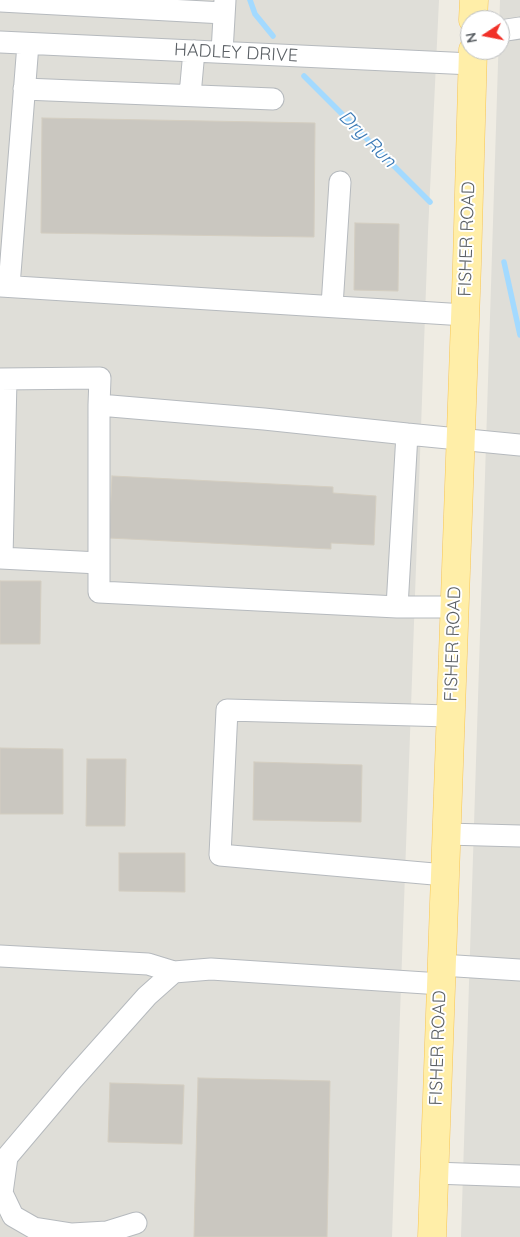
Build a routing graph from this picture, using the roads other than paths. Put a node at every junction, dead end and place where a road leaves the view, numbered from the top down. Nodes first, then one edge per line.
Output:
1 (0, 2) edge
2 (224, 6) edge
3 (0, 42) edge
4 (28, 44) junction
5 (194, 51) junction
6 (222, 52) junction
7 (460, 57) edge
8 (472, 60) edge
9 (24, 89) junction
10 (190, 95) junction
11 (273, 98) dead end
12 (340, 182) dead end
13 (4, 286) edge
14 (332, 306) junction
15 (465, 315) junction
16 (3, 379) edge
17 (99, 405) junction
18 (407, 434) junction
19 (459, 439) junction
20 (520, 445) edge
21 (1, 558) edge
22 (99, 563) junction
23 (397, 607) junction
24 (454, 607) junction
25 (450, 716) junction
26 (446, 834) junction
27 (520, 836) edge
28 (445, 875) junction
29 (0, 956) edge
30 (520, 970) edge
31 (174, 972) junction
32 (441, 974) junction
33 (433, 1173) junction
34 (520, 1176) edge
35 (136, 1223) dead end
36 (432, 1237) edge

1 - 2 street
2 - 6 street
3 - 4 street, HADLEY DRIVE
4 - 5 street, HADLEY DRIVE
4 - 9 street
5 - 6 street, HADLEY DRIVE
5 - 10 street
6 - 7 street, HADLEY DRIVE
8 - 15 main road, FISHER ROAD
9 - 10 street
9 - 13 street
10 - 11 street
12 - 14 street
13 - 14 street
14 - 15 street
15 - 19 main road, FISHER ROAD
16 - 17 street
16 - 21 street
17 - 18 street
17 - 22 street
18 - 19 street
18 - 23 street
19 - 20 street
19 - 24 main road, FISHER ROAD
21 - 22 street
22 - 23 street
23 - 24 street
24 - 25 main road, FISHER ROAD
25 - 26 main road, FISHER ROAD
25 - 28 street
26 - 27 street
26 - 28 main road, FISHER ROAD
28 - 32 main road, FISHER ROAD
29 - 31 street
30 - 32 street
31 - 32 street
31 - 35 street
32 - 33 main road, FISHER ROAD
33 - 34 street
33 - 36 main road, FISHER ROAD

